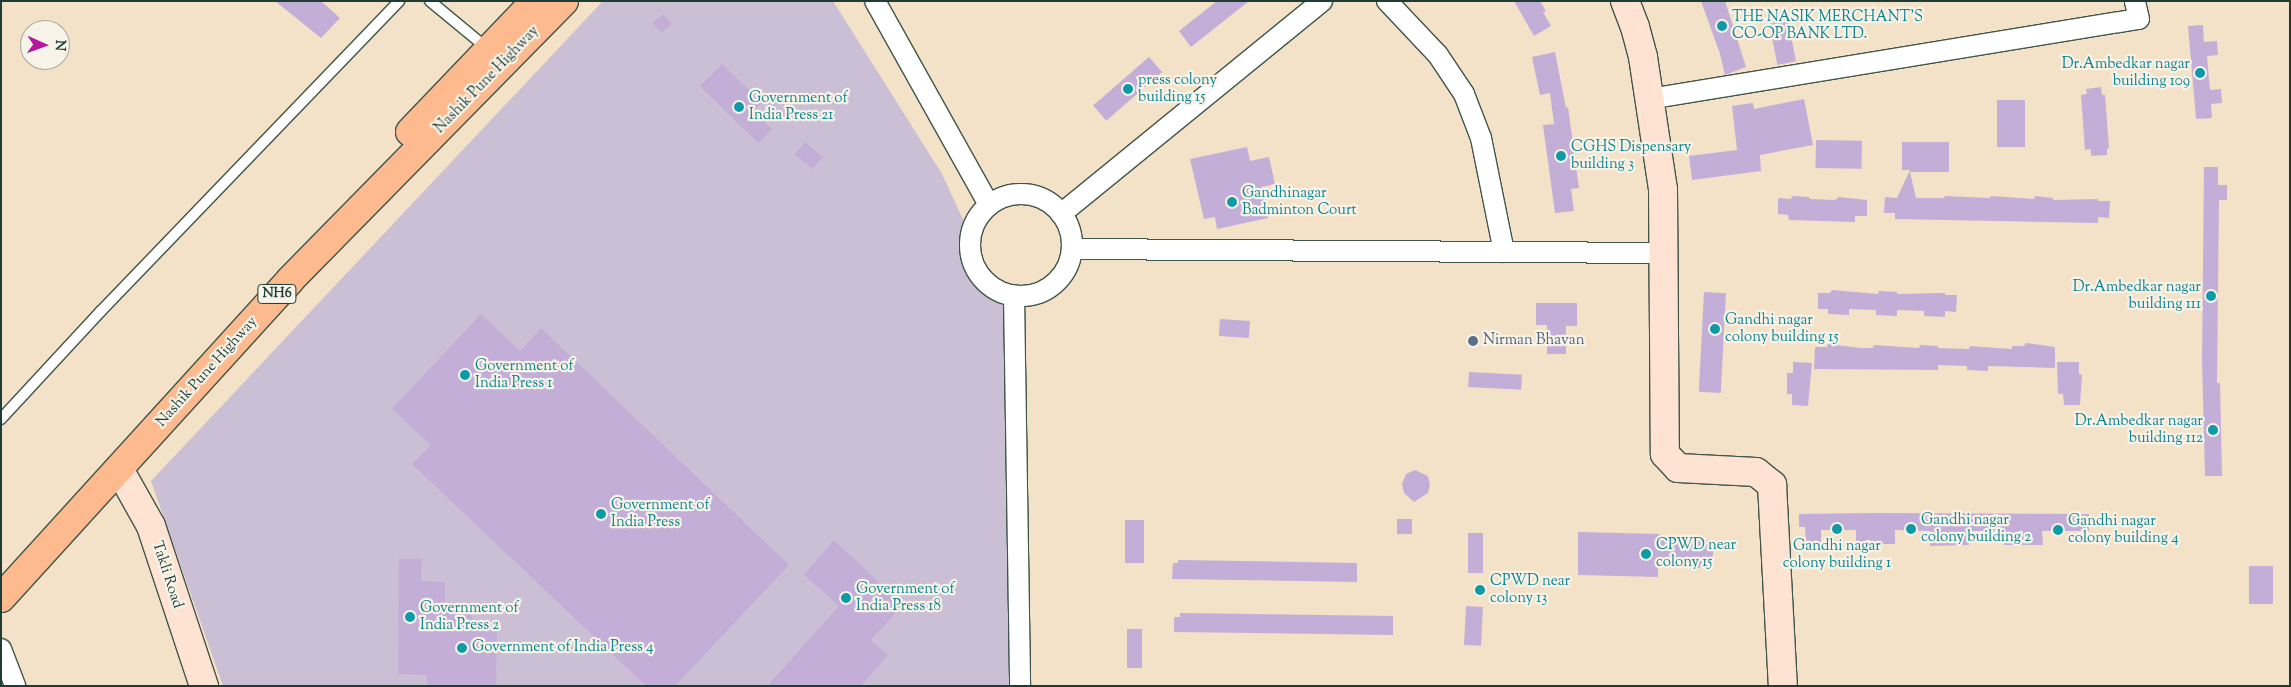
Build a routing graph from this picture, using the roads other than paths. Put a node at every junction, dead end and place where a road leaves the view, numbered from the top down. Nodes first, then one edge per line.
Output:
1 (399, 1) edge
2 (430, 1) edge
3 (536, 1) edge
4 (564, 1) edge
5 (875, 1) edge
6 (1322, 1) edge
7 (1387, 1) edge
8 (1625, 1) edge
9 (2135, 1) edge
10 (488, 49) junction
11 (1649, 99) junction
12 (989, 205) junction
13 (1061, 214) junction
14 (1072, 249) junction
15 (1504, 252) junction
16 (1664, 253) junction
17 (1014, 296) junction
18 (1, 420) edge
19 (120, 469) junction
20 (1, 570) edge
21 (1, 598) edge
22 (1, 649) edge
23 (16, 686) edge
24 (204, 686) edge
25 (1020, 686) edge
26 (1783, 686) edge

1 - 18 lane
2 - 10 lane
3 - 10 highway, Nashik Pune Highway
4 - 19 highway, Nashik Pune Highway / NH6
5 - 12 street
6 - 13 street
7 - 15 street
8 - 11 street
9 - 11 street
10 - 20 highway, Nashik Pune Highway
11 - 16 street
12 - 13 street
12 - 17 street
13 - 14 street
14 - 15 street
14 - 17 street
15 - 16 street
16 - 26 street
17 - 25 street
19 - 21 highway, Nashik Pune Highway / NH6
19 - 24 street, Takli Road
22 - 23 street

